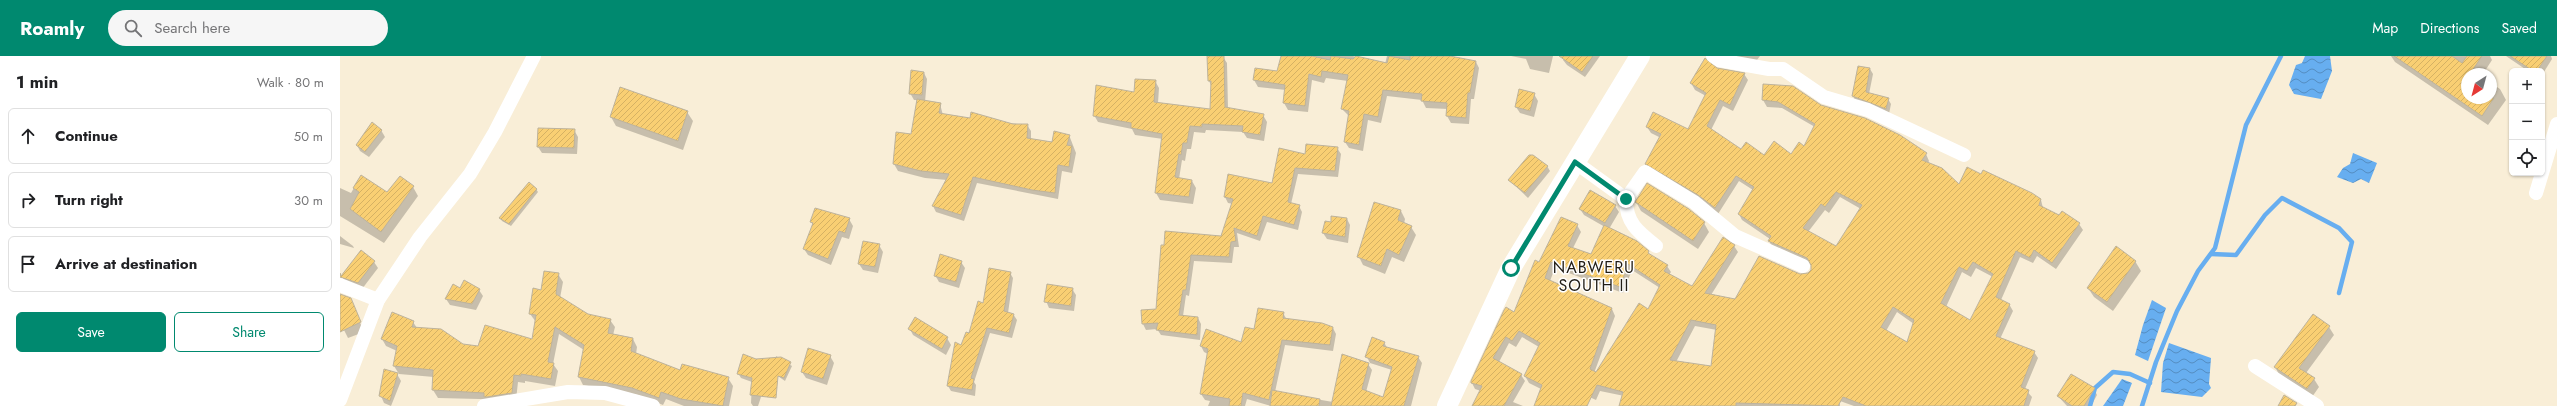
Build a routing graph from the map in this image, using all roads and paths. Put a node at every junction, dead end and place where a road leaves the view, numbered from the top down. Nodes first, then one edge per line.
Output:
1 (534, 56) edge
2 (1640, 56) edge
3 (1713, 56) edge
4 (2557, 124) edge
5 (1964, 156) dead end
6 (1575, 162) junction
7 (2536, 193) dead end
8 (1626, 199) junction
9 (1656, 246) dead end
10 (1803, 266) dead end
11 (340, 285) edge
12 (378, 300) junction
13 (2255, 366) dead end
14 (340, 400) edge
15 (604, 400) edge
16 (484, 406) edge
17 (653, 406) edge
18 (1447, 406) edge
19 (2317, 406) edge

1 - 12 street
2 - 6 street
3 - 5 street
4 - 7 street
6 - 8 street
6 - 18 street
8 - 9 street
8 - 10 street
11 - 12 street
12 - 14 street
13 - 19 street
15 - 16 street
15 - 17 street

